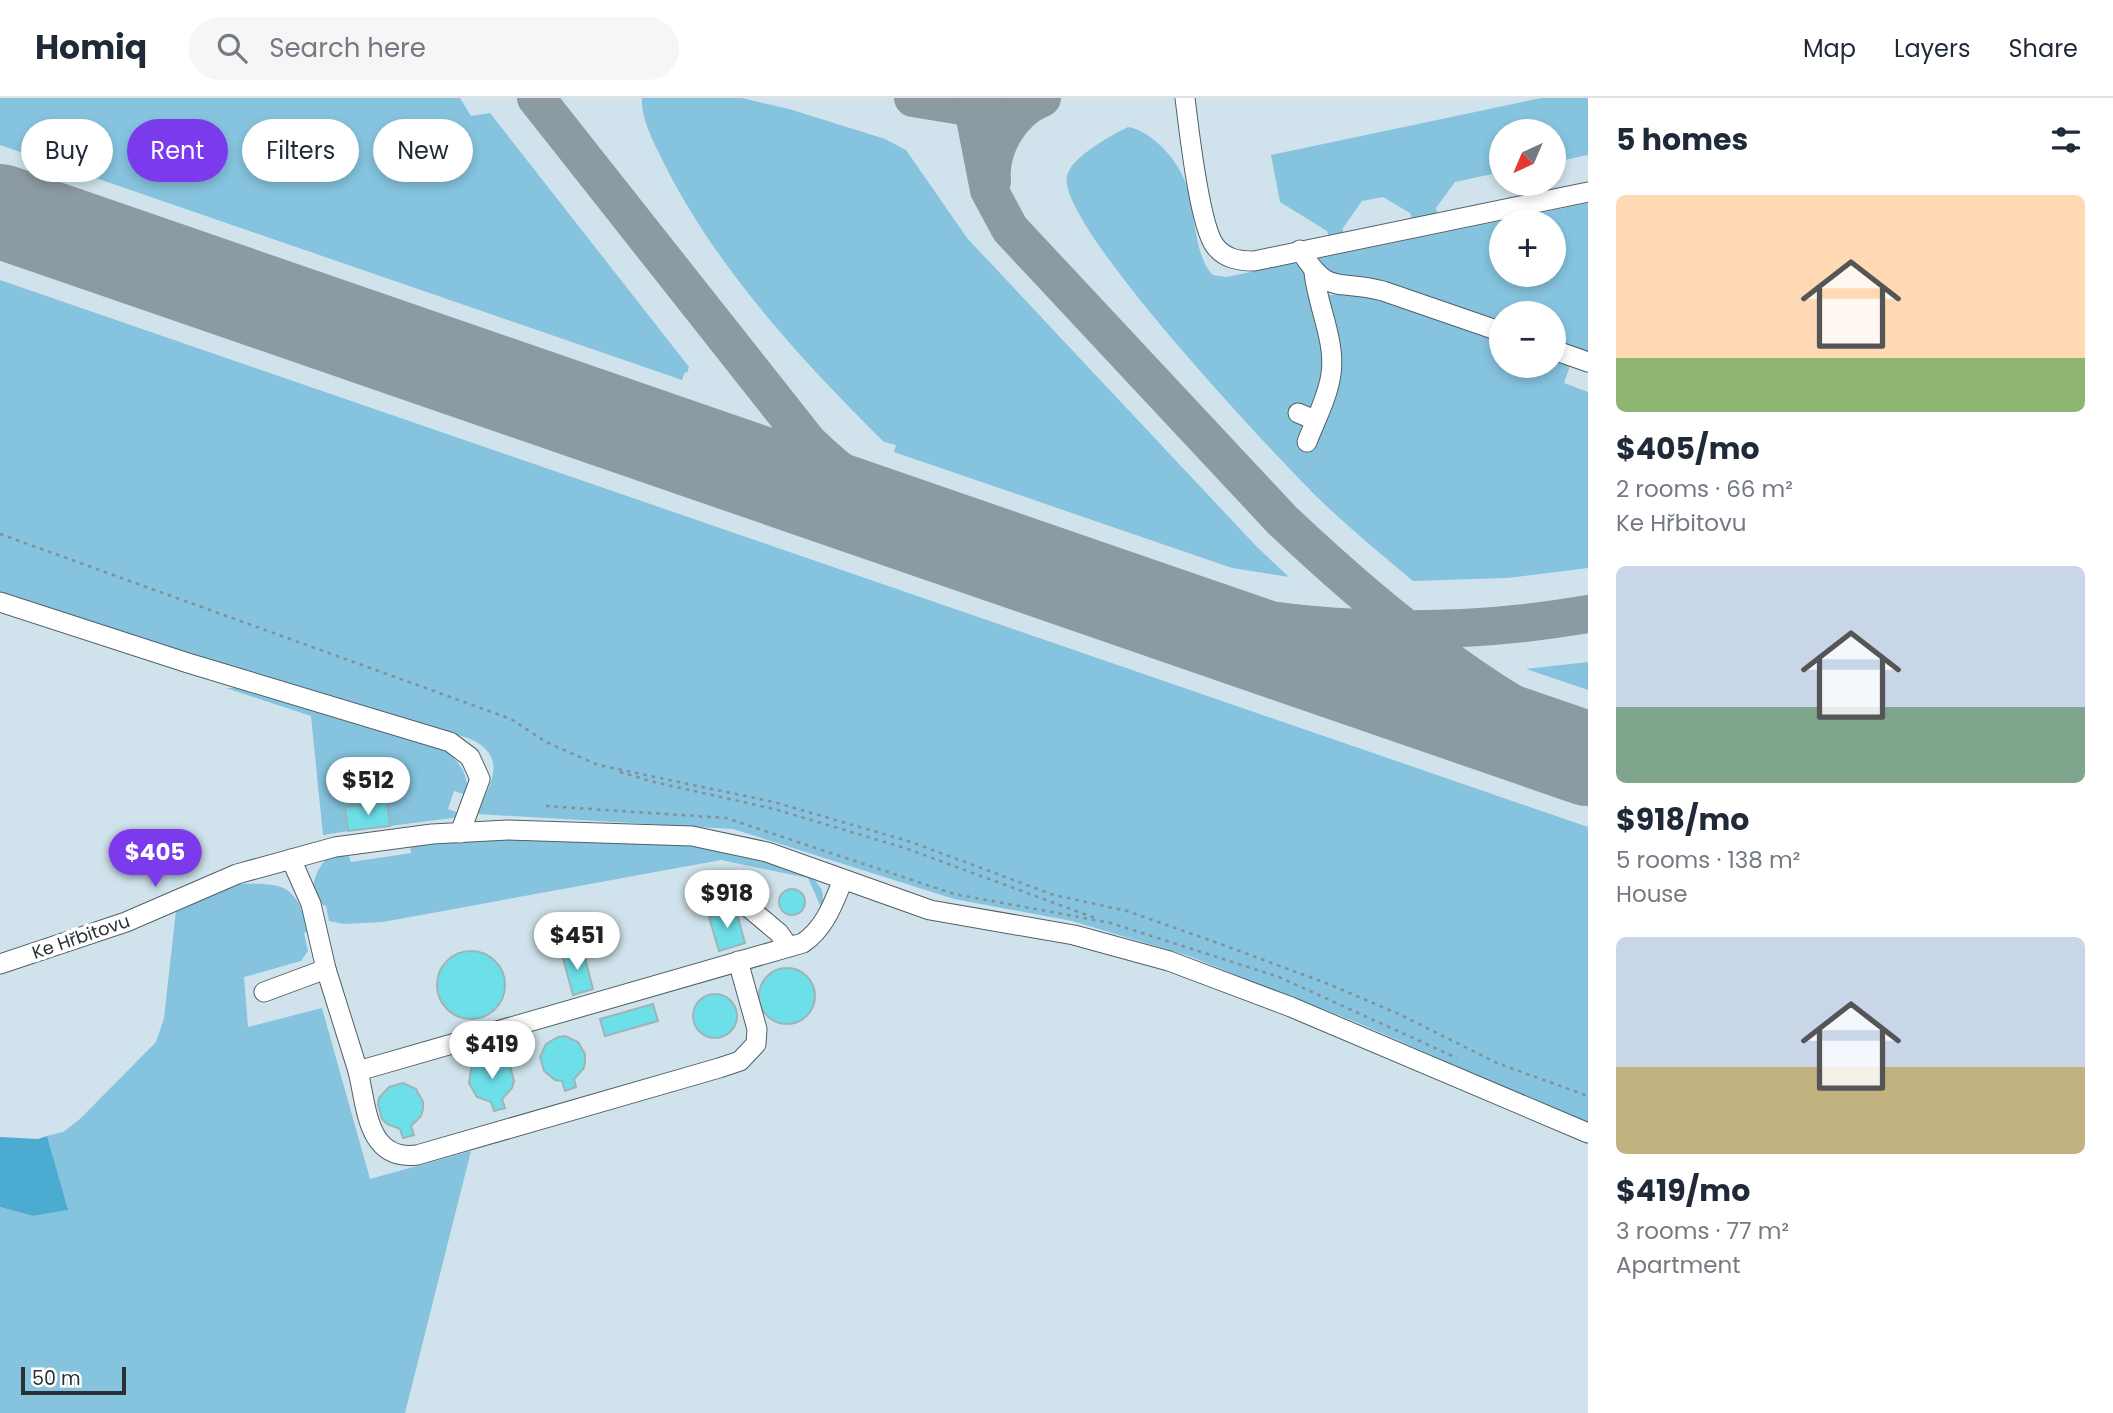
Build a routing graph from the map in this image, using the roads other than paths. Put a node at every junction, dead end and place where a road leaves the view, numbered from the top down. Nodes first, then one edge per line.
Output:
1 (1185, 98) edge
2 (1588, 192) edge
3 (1300, 250) junction
4 (1314, 272) junction
5 (1489, 328) edge
6 (1566, 354) edge
7 (1588, 362) edge
8 (1307, 442) dead end
9 (0, 602) edge
10 (460, 832) junction
11 (291, 859) junction
12 (843, 880) junction
13 (709, 905) dead end
14 (789, 947) junction
15 (738, 961) junction
16 (0, 964) edge
17 (326, 969) junction
18 (264, 992) dead end
19 (358, 1071) junction
20 (1588, 1133) edge

1 - 3 street
2 - 3 street
3 - 4 street
4 - 5 street
4 - 8 street
6 - 7 street
9 - 10 street
10 - 11 street, Ke Hřbitovu
10 - 12 street, Ke Hřbitovu
11 - 16 street, Ke Hřbitovu
11 - 17 street
12 - 14 street
12 - 20 street, Ke Hřbitovu
13 - 14 street
14 - 15 street
15 - 19 street
15 - 19 street
17 - 18 street
17 - 19 street

